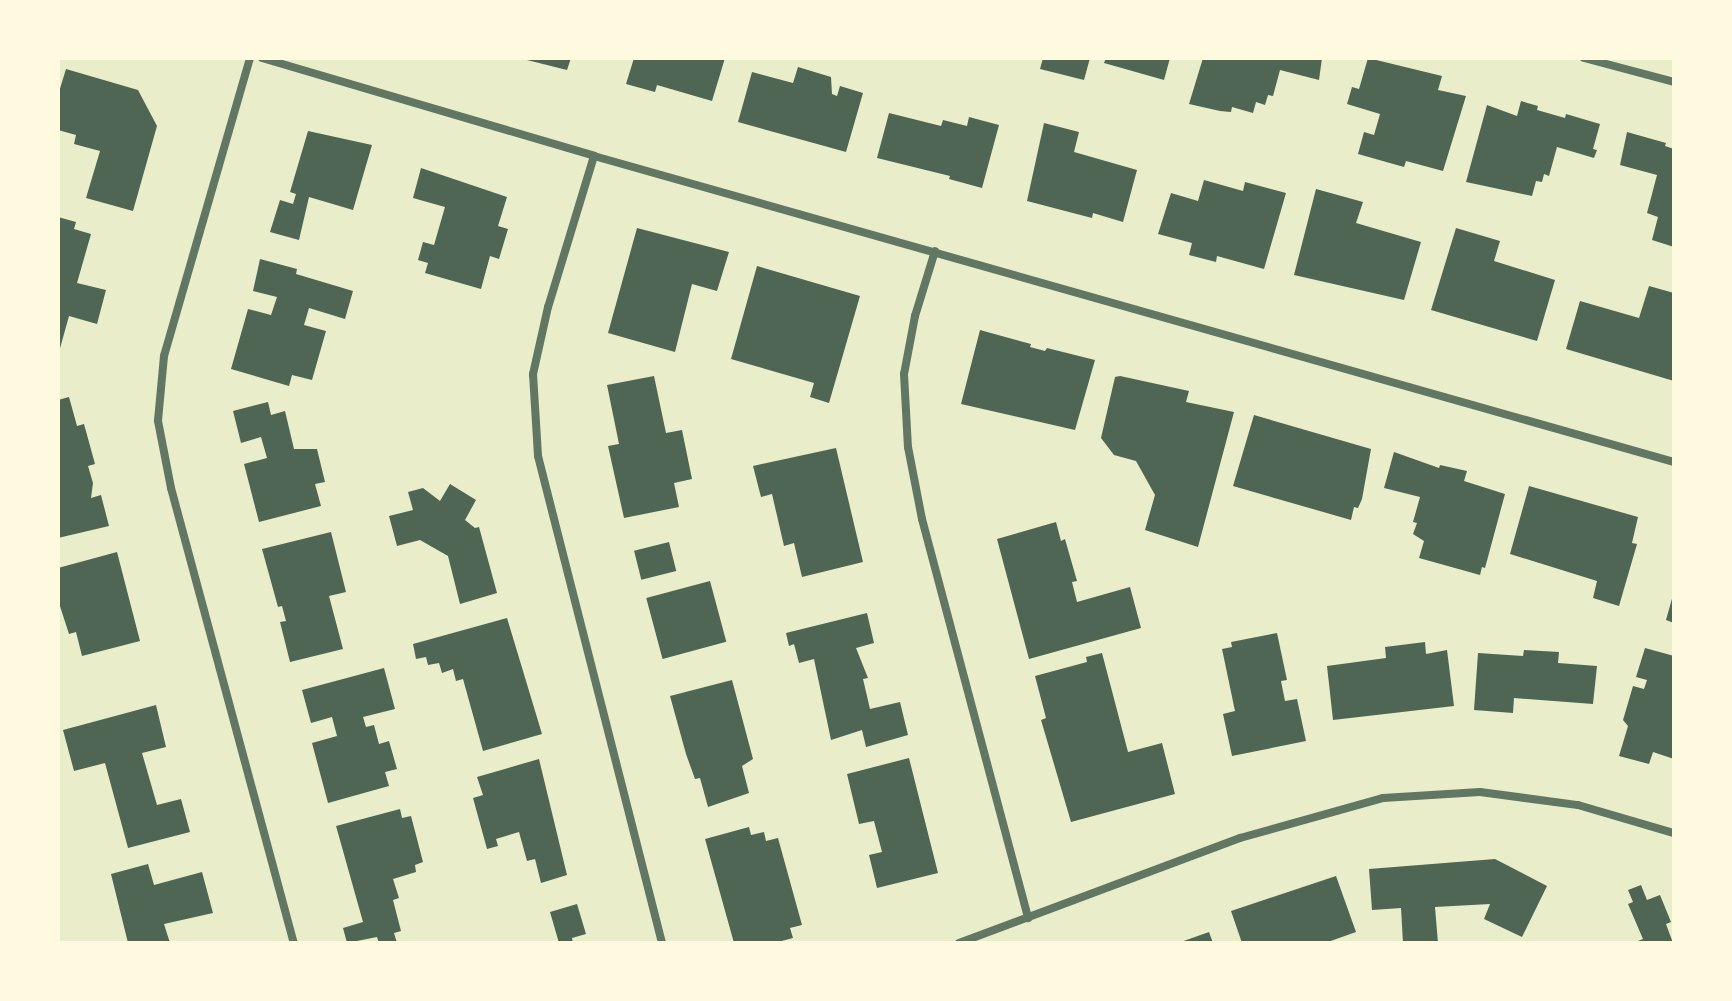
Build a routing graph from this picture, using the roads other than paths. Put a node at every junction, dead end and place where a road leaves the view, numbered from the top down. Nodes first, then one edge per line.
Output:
1 (250, 58) edge
2 (262, 58) edge
3 (1584, 58) edge
4 (1674, 82) edge
5 (594, 156) junction
6 (935, 251) junction
7 (1674, 462) edge
8 (1674, 833) edge
9 (1028, 918) junction
10 (294, 943) edge
11 (662, 943) edge
12 (959, 943) edge

1 - 10 street
2 - 5 street
3 - 4 street
5 - 6 street
5 - 11 street
6 - 7 street
6 - 9 street
8 - 9 street
9 - 12 street

